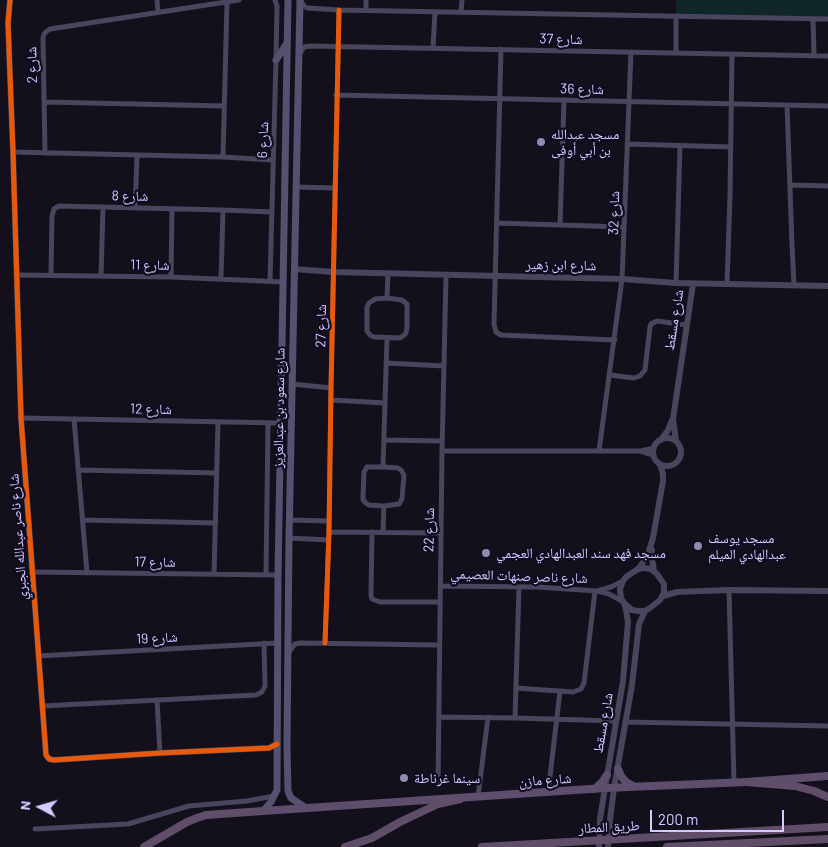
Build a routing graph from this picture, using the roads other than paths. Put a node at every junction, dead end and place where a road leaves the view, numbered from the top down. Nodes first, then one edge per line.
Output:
1 (10, 0) edge
2 (156, 0) edge
3 (239, 0) edge
4 (275, 0) edge
5 (288, 0) edge
6 (300, 0) edge
7 (366, 0) edge
8 (462, 0) edge
9 (227, 2) junction
10 (339, 10) junction
11 (366, 10) junction
12 (158, 12) junction
13 (435, 12) junction
14 (461, 12) junction
15 (676, 16) junction
16 (813, 19) junction
17 (828, 19) edge
18 (288, 40) junction
19 (337, 46) junction
20 (433, 48) junction
21 (501, 49) junction
22 (630, 52) junction
23 (676, 53) junction
24 (732, 54) junction
25 (814, 55) junction
26 (299, 56) junction
27 (828, 56) edge
28 (276, 60) junction
29 (287, 76) junction
30 (336, 96) junction
31 (500, 99) junction
32 (564, 100) junction
33 (45, 102) junction
34 (629, 102) junction
35 (731, 104) junction
36 (787, 105) junction
37 (224, 106) junction
38 (828, 106) edge
39 (297, 112) junction
40 (286, 121) junction
41 (297, 121) junction
42 (627, 144) junction
43 (680, 146) junction
44 (731, 147) junction
45 (13, 152) junction
46 (45, 154) junction
47 (137, 156) junction
48 (223, 157) junction
49 (273, 160) junction
50 (790, 185) junction
51 (828, 186) edge
52 (296, 187) junction
53 (335, 188) junction
54 (103, 207) junction
55 (136, 208) junction
56 (172, 209) junction
57 (223, 210) junction
58 (272, 212) junction
59 (497, 223) junction
60 (560, 225) junction
61 (624, 227) junction
62 (294, 269) junction
63 (334, 272) junction
64 (388, 273) junction
65 (51, 274) junction
66 (16, 275) junction
67 (446, 275) junction
68 (101, 276) junction
69 (496, 276) junction
70 (171, 277) junction
71 (221, 278) junction
72 (622, 279) junction
73 (270, 281) junction
74 (284, 282) junction
75 (676, 283) junction
76 (692, 284) junction
77 (727, 284) junction
78 (794, 285) junction
79 (828, 286) edge
80 (387, 298) junction
81 (686, 325) junction
82 (387, 338) junction
83 (615, 340) junction
84 (386, 363) junction
85 (444, 366) junction
86 (610, 375) junction
87 (292, 384) junction
88 (331, 388) junction
89 (331, 400) junction
90 (385, 403) junction
91 (21, 418) junction
92 (74, 419) junction
93 (673, 419) junction
94 (218, 422) junction
95 (268, 423) junction
96 (282, 423) junction
97 (384, 440) junction
98 (661, 440) junction
99 (676, 441) junction
100 (442, 442) junction
101 (442, 450) junction
102 (598, 451) junction
103 (653, 451) junction
104 (660, 464) junction
105 (673, 465) junction
106 (383, 467) junction
107 (78, 470) junction
108 (217, 473) junction
109 (663, 481) junction
110 (280, 494) junction
111 (290, 495) junction
112 (280, 504) junction
113 (384, 506) junction
114 (289, 507) junction
115 (82, 520) junction
116 (289, 520) junction
117 (330, 521) junction
118 (216, 523) junction
119 (329, 532) junction
120 (372, 532) junction
121 (383, 532) junction
122 (440, 532) junction
123 (289, 538) junction
124 (653, 538) junction
125 (329, 540) junction
126 (638, 569) junction
127 (654, 571) junction
128 (32, 572) junction
129 (87, 572) junction
130 (214, 574) junction
131 (266, 575) junction
132 (278, 575) junction
133 (623, 581) junction
134 (664, 584) junction
135 (440, 586) junction
136 (519, 587) junction
137 (729, 590) junction
138 (596, 591) junction
139 (828, 591) edge
140 (677, 592) junction
141 (663, 596) junction
142 (440, 602) junction
143 (623, 602) junction
144 (645, 611) junction
145 (288, 632) junction
146 (278, 642) junction
147 (264, 643) junction
148 (300, 643) junction
149 (325, 643) junction
150 (439, 645) junction
151 (288, 654) junction
152 (38, 656) junction
153 (623, 681) junction
154 (632, 685) junction
155 (287, 686) junction
156 (278, 687) junction
157 (516, 688) junction
158 (560, 691) junction
159 (620, 696) junction
160 (278, 698) junction
161 (629, 698) junction
162 (287, 699) junction
163 (157, 700) junction
164 (42, 706) junction
165 (439, 717) junction
166 (488, 717) junction
167 (515, 718) junction
168 (558, 719) junction
169 (616, 721) junction
170 (625, 722) junction
171 (733, 725) junction
172 (828, 726) edge
173 (275, 748) junction
174 (160, 753) junction
175 (618, 769) junction
176 (607, 775) junction
177 (828, 776) edge
178 (734, 782) junction
179 (746, 782) junction
180 (438, 786) dead end
181 (633, 786) junction
182 (605, 788) junction
183 (614, 788) junction
184 (594, 789) junction
185 (288, 791) junction
186 (276, 793) junction
187 (548, 793) junction
188 (478, 797) junction
189 (828, 797) edge
190 (460, 799) junction
191 (306, 808) junction
192 (263, 811) junction
193 (828, 827) edge
194 (36, 829) dead end
195 (828, 840) edge
196 (144, 847) edge
197 (345, 847) edge
198 (482, 847) edge
199 (598, 847) edge
200 (608, 847) edge
201 (667, 847) edge

1 - 45 street, شارع ناصر عبدالله الجبري
2 - 12 street
3 - 9 street, شارع 2
4 - 28 street, شارع 6
5 - 18 main road, شارع سعود بن عبدالعزيز
6 - 10 street
6 - 26 main road, شارع سعود بن عبدالعزيز
7 - 11 street
8 - 14 street
9 - 12 street, شارع 2
9 - 37 street
10 - 11 street
10 - 19 street, شارع 27
11 - 13 street
12 - 33 street, شارع 2
13 - 14 street
13 - 20 street
14 - 15 street
15 - 16 street
15 - 23 street
16 - 17 street
16 - 25 street
18 - 28 main road
18 - 29 main road, شارع سعود بن عبدالعزيز
19 - 20 street, شارع 37
19 - 26 street, شارع 37
19 - 30 street, شارع 27
20 - 21 street, شارع 37
21 - 22 street, شارع 37
21 - 31 street
22 - 23 street, شارع 37
22 - 34 street, شارع 32
23 - 24 street, شارع 37
24 - 25 street, شارع 37
24 - 35 street
25 - 27 street, شارع 37
26 - 39 main road, شارع سعود بن عبدالعزيز
28 - 49 street, شارع 6
29 - 39 main road
29 - 40 main road, شارع سعود بن عبدالعزيز
30 - 31 street, شارع 36
30 - 53 street, شارع 27
31 - 32 street, شارع 36
31 - 59 street
32 - 34 street, شارع 36
32 - 60 street
33 - 37 street
33 - 46 street, شارع 2
34 - 35 street, شارع 36
34 - 42 street, شارع 32
35 - 36 street, شارع 36
35 - 44 street
36 - 38 street, شارع 36
36 - 50 street
37 - 48 street
39 - 41 main road, شارع سعود بن عبدالعزيز
40 - 41 main road
40 - 74 main road, شارع سعود بن عبدالعزيز
41 - 52 main road, شارع سعود بن عبدالعزيز
42 - 43 street
42 - 61 street, شارع 32
43 - 44 street
43 - 75 street
44 - 77 street
45 - 46 street
45 - 66 street, شارع ناصر عبدالله الجبري
46 - 47 street
47 - 48 street
47 - 55 street
48 - 49 street
49 - 58 street, شارع 6
50 - 51 street
50 - 78 street
52 - 53 street
52 - 62 main road, شارع سعود بن عبدالعزيز
53 - 63 street, شارع 27
54 - 55 street, شارع 8
54 - 65 street, شارع 8
54 - 68 street
55 - 56 street, شارع 8
56 - 57 street, شارع 8
56 - 70 street
57 - 58 street, شارع 8
57 - 71 street
58 - 73 street, شارع 6
59 - 60 street
59 - 69 street
60 - 61 street
61 - 72 street, شارع 32
62 - 63 street, شارع ابن زهير
62 - 87 main road, شارع سعود بن عبدالعزيز
63 - 64 street, شارع ابن زهير
63 - 88 street, شارع 27
64 - 67 street, شارع ابن زهير
64 - 80 street
65 - 66 street, شارع 11
65 - 68 street, شارع 11
66 - 91 street, شارع ناصر عبدالله الجبري
67 - 69 street, شارع ابن زهير
67 - 85 street, شارع 22
68 - 70 street, شارع 11
69 - 72 street, شارع ابن زهير
69 - 83 street
70 - 71 street, شارع 11
71 - 73 street, شارع 11
72 - 75 street, شارع ابن زهير
72 - 83 street, شارع 32
73 - 74 street, شارع 11
74 - 96 main road, شارع سعود بن عبدالعزيز
75 - 76 street, شارع ابن زهير
76 - 77 street, شارع ابن زهير
76 - 81 street, شارع مسقط
77 - 78 street, شارع ابن زهير
78 - 79 street, شارع ابن زهير
80 - 82 street
80 - 82 street
81 - 86 street
81 - 93 street, شارع مسقط
82 - 84 street
83 - 86 street, شارع 32
84 - 85 street
84 - 90 street
85 - 100 street, شارع 22
86 - 102 street, شارع 32
87 - 88 street
87 - 111 main road, شارع سعود بن عبدالعزيز
88 - 89 street, شارع 27
89 - 90 street
89 - 117 street, شارع 27
90 - 97 street
91 - 92 street, شارع 12
91 - 128 street, شارع ناصر عبدالله الجبري
92 - 94 street, شارع 12
92 - 107 street
93 - 98 street, شارع مسقط
93 - 99 street, شارع مسقط
94 - 95 street, شارع 12
94 - 108 street
95 - 96 street, شارع 12
95 - 131 street
96 - 110 main road, شارع سعود بن عبدالعزيز
97 - 100 street
97 - 106 street
98 - 99 street
98 - 103 street
99 - 105 street
100 - 101 street, شارع 22
101 - 102 street
101 - 122 street, شارع 22
102 - 103 street
103 - 104 street
104 - 105 street
104 - 109 street
105 - 109 street
106 - 113 street
106 - 113 street
107 - 108 street
107 - 115 street
108 - 118 street
109 - 124 street
110 - 111 main road
110 - 112 main road, شارع سعود بن عبدالعزيز
111 - 114 main road, شارع سعود بن عبدالعزيز
112 - 114 main road
112 - 132 main road, شارع سعود بن عبدالعزيز
113 - 121 street
114 - 116 main road, شارع سعود بن عبدالعزيز
115 - 118 street
115 - 129 street
116 - 117 street
116 - 123 main road, شارع سعود بن عبدالعزيز
117 - 119 street, شارع 27
118 - 130 street
119 - 120 street
119 - 125 street, شارع 27
120 - 121 street
120 - 142 street
121 - 122 street
122 - 135 street, شارع 22
123 - 125 street
123 - 145 main road, شارع سعود بن عبدالعزيز
124 - 126 street
124 - 127 street
125 - 149 street, شارع 27
126 - 127 street
126 - 133 street
127 - 134 street
128 - 129 street, شارع 17
128 - 152 street, شارع ناصر عبدالله الجبري
129 - 130 street, شارع 17
130 - 131 street, شارع 17
131 - 132 street, شارع 17
132 - 146 main road, شارع سعود بن عبدالعزيز
133 - 138 street, شارع ناصر صنهات العصيمي
133 - 143 street
134 - 140 street
134 - 141 street
135 - 136 street, شارع ناصر صنهات العصيمي
135 - 142 street, شارع 22
136 - 138 street, شارع ناصر صنهات العصيمي
136 - 157 street
137 - 139 street
137 - 140 street
137 - 171 street
138 - 143 street, شارع ناصر صنهات العصيمي
138 - 158 street
140 - 141 street
141 - 144 street
142 - 150 street, شارع 22
143 - 144 street
143 - 153 street, شارع مسقط
144 - 154 street, شارع مسقط
145 - 148 street
145 - 151 main road, شارع سعود بن عبدالعزيز
146 - 147 street, شارع 19
146 - 156 main road, شارع سعود بن عبدالعزيز
147 - 152 street, شارع 19
147 - 163 street
148 - 149 street
148 - 151 street
149 - 150 street
150 - 165 street, شارع 22
151 - 155 main road, شارع سعود بن عبدالعزيز
152 - 164 street, شارع ناصر عبدالله الجبري
153 - 154 street
153 - 159 street, شارع مسقط
154 - 161 street, شارع مسقط
155 - 156 main road
155 - 162 main road, شارع سعود بن عبدالعزيز
156 - 160 main road, شارع سعود بن عبدالعزيز
157 - 158 street
157 - 167 street
158 - 168 street
159 - 161 street
159 - 169 street, شارع مسقط
160 - 162 main road
160 - 173 main road, شارع سعود بن عبدالعزيز
161 - 170 street, شارع مسقط
162 - 185 main road, شارع سعود بن عبدالعزيز
163 - 164 street
163 - 174 street
164 - 174 street, شارع ناصر عبدالله الجبري
165 - 166 street
165 - 180 street, شارع 22
166 - 167 street
166 - 188 street
167 - 168 street
168 - 169 street
168 - 187 street
169 - 176 street, شارع مسقط
170 - 171 street
170 - 175 street, شارع مسقط
171 - 172 street
171 - 178 street
173 - 174 street, شارع ناصر عبدالله الجبري
173 - 186 main road, شارع سعود بن عبدالعزيز
175 - 181 main road
175 - 183 street, شارع مسقط
176 - 182 street, شارع مسقط
176 - 184 main road
177 - 179 main road, شارع مازن
178 - 179 main road, شارع مازن
178 - 181 main road, شارع مازن
179 - 189 highway
181 - 183 main road, شارع مازن
182 - 183 main road, شارع مازن
182 - 184 main road, شارع مازن
182 - 199 street, شارع مسقط
183 - 200 street, شارع مسقط
184 - 187 main road, شارع مازن
185 - 186 main road
185 - 191 main road
186 - 192 main road
186 - 194 street
187 - 188 main road, شارع مازن
188 - 190 main road, شارع مازن
190 - 191 main road, شارع مازن
190 - 197 highway
191 - 192 main road, شارع مازن
192 - 196 highway
193 - 198 highway, طريق المطار
195 - 201 highway

